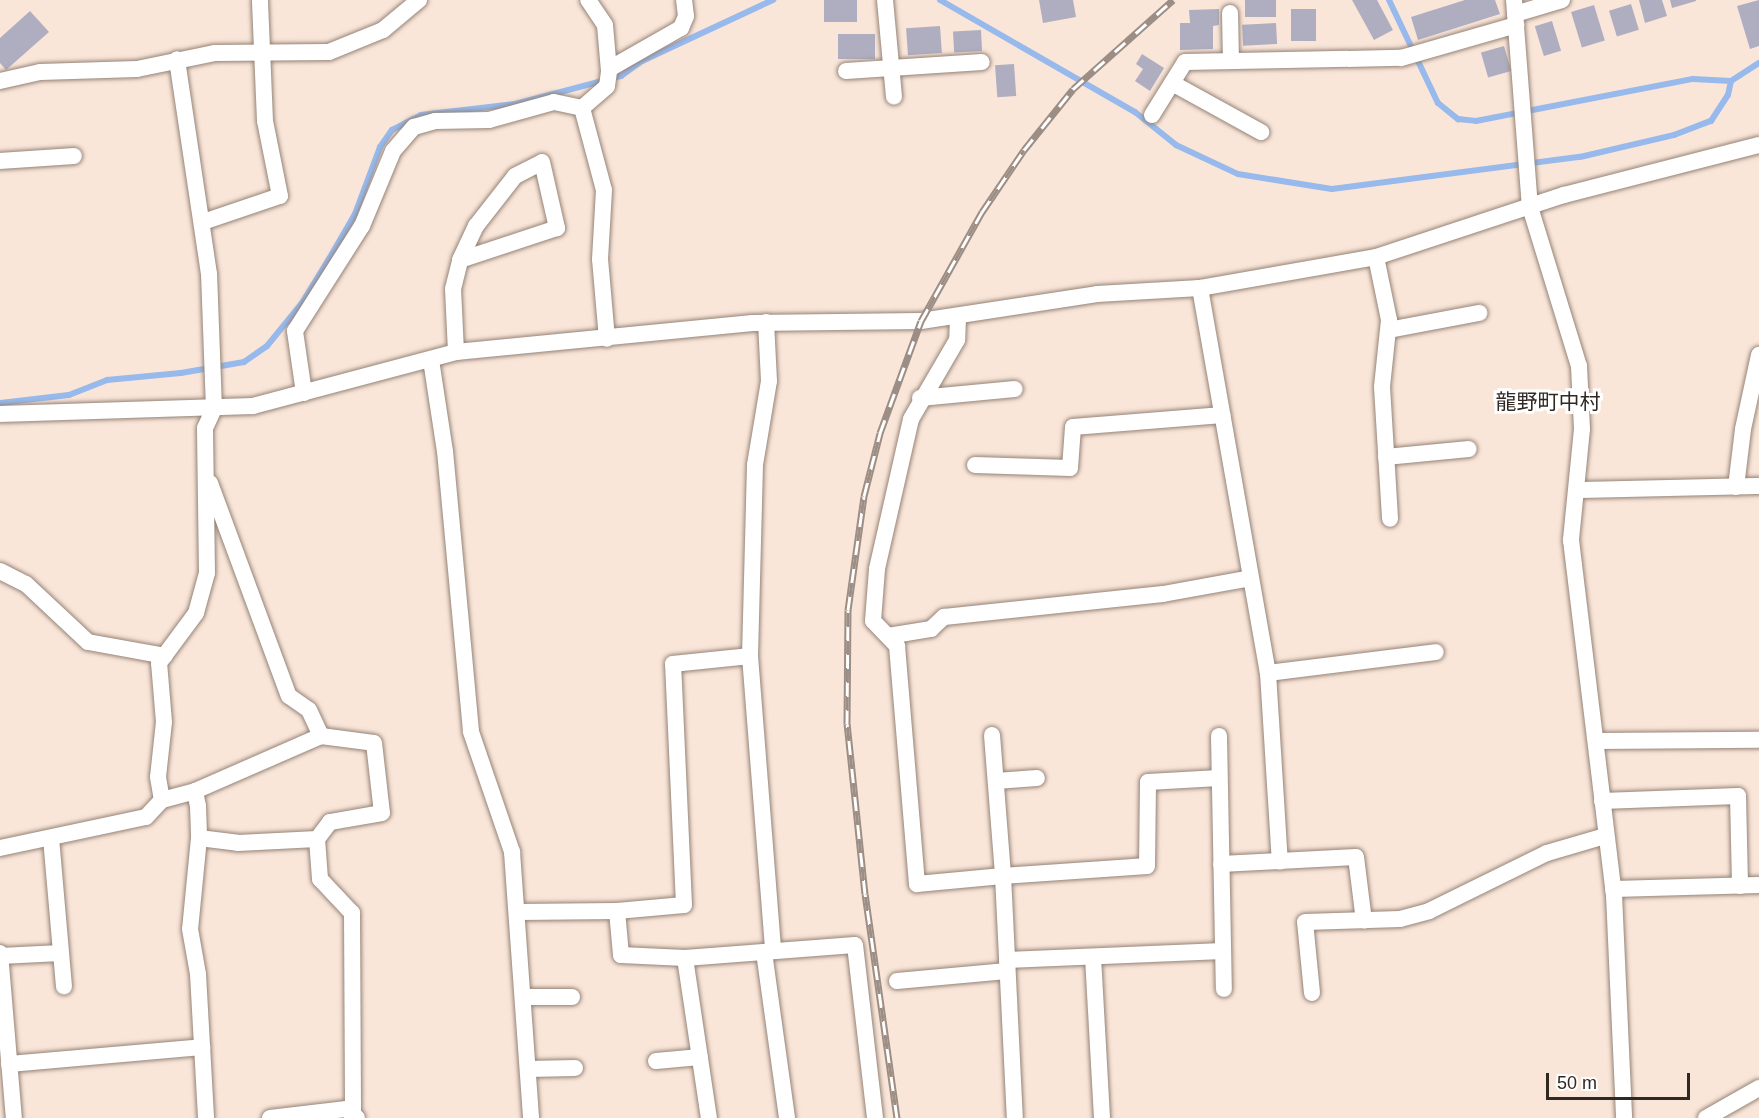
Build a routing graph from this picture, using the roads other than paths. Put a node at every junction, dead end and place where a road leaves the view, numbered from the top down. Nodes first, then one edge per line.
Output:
1 (260, 0) edge
2 (419, 0) edge
3 (588, 0) edge
4 (684, 0) edge
5 (885, 0) edge
6 (1562, 0) edge
7 (1230, 13) dead end
8 (1515, 13) edge
9 (261, 50) junction
10 (177, 59) junction
11 (1231, 61) junction
12 (982, 62) dead end
13 (892, 67) junction
14 (609, 69) junction
15 (846, 71) dead end
16 (0, 81) edge
17 (1172, 84) junction
18 (894, 97) dead end
19 (582, 108) junction
20 (1152, 115) dead end
21 (1261, 132) dead end
22 (1759, 145) edge
23 (74, 156) dead end
24 (0, 161) edge
25 (1530, 207) junction
26 (203, 222) junction
27 (1376, 257) junction
28 (460, 260) junction
29 (1200, 288) junction
30 (1479, 313) dead end
31 (958, 318) junction
32 (766, 322) junction
33 (1389, 330) junction
34 (607, 339) junction
35 (456, 352) junction
36 (1759, 355) edge
37 (431, 360) junction
38 (1015, 389) dead end
39 (304, 393) junction
40 (921, 398) junction
41 (214, 409) junction
42 (0, 414) edge
43 (1223, 415) junction
44 (1469, 449) dead end
45 (1386, 457) junction
46 (975, 465) dead end
47 (206, 474) junction
48 (1736, 486) junction
49 (1759, 486) edge
50 (1578, 490) junction
51 (1390, 519) dead end
52 (0, 571) edge
53 (1251, 578) junction
54 (888, 636) junction
55 (1436, 652) dead end
56 (165, 656) junction
57 (750, 656) junction
58 (1268, 673) junction
59 (992, 735) dead end
60 (321, 736) junction
61 (1219, 736) dead end
62 (1759, 740) edge
63 (1597, 741) junction
64 (1037, 778) dead end
65 (1220, 778) junction
66 (996, 781) junction
67 (195, 791) junction
68 (162, 800) junction
69 (1602, 801) junction
70 (1605, 836) junction
71 (51, 838) junction
72 (199, 838) junction
73 (317, 839) junction
74 (0, 848) edge
75 (1280, 862) junction
76 (1221, 864) junction
77 (1003, 876) junction
78 (1759, 885) edge
79 (1740, 886) junction
80 (1613, 889) junction
81 (617, 911) junction
82 (518, 912) junction
83 (1364, 921) junction
84 (769, 951) junction
85 (1223, 951) junction
86 (61, 953) junction
87 (0, 955) edge
88 (1093, 957) junction
89 (685, 958) junction
90 (1007, 965) junction
91 (897, 981) dead end
92 (64, 986) dead end
93 (1224, 989) dead end
94 (1312, 993) dead end
95 (524, 997) junction
96 (572, 997) dead end
97 (202, 1047) junction
98 (700, 1057) junction
99 (656, 1061) dead end
100 (9, 1064) junction
101 (575, 1068) dead end
102 (528, 1069) junction
103 (1759, 1088) edge
104 (355, 1116) edge
105 (14, 1118) edge
106 (206, 1118) edge
107 (270, 1118) edge
108 (531, 1118) edge
109 (709, 1118) edge
110 (787, 1118) edge
111 (875, 1118) edge
112 (1015, 1118) edge
113 (1102, 1118) edge
114 (1624, 1118) edge
115 (1706, 1118) edge

1 - 9 street
2 - 9 street
3 - 14 street
4 - 14 street
5 - 13 street
6 - 8 street
7 - 11 street
8 - 11 street
8 - 25 street
9 - 10 street
9 - 26 street
10 - 16 street
10 - 26 street
11 - 17 street
12 - 13 street
13 - 15 street
13 - 18 street
14 - 19 street
17 - 20 street
17 - 21 street
19 - 34 street
19 - 39 street
22 - 25 street
23 - 24 street
25 - 27 street
25 - 50 street
26 - 41 street
27 - 29 street
27 - 33 street
28 - 28 street
28 - 35 street
29 - 31 street
29 - 43 street
30 - 33 street
31 - 32 street
31 - 40 street
32 - 34 street
32 - 57 street
33 - 45 street
34 - 35 street
35 - 37 street
36 - 48 street
37 - 39 street
37 - 82 street
38 - 40 street
39 - 41 street
40 - 54 street
41 - 42 street
41 - 47 street
43 - 46 street
43 - 53 street
44 - 45 street
45 - 51 street
47 - 56 street
47 - 60 street
48 - 49 street
48 - 50 street
50 - 63 street
52 - 56 street
53 - 54 street
53 - 58 street
54 - 77 street
55 - 58 street
56 - 68 street
57 - 81 street
57 - 84 street
58 - 75 street
59 - 66 street
60 - 67 street
60 - 73 street
61 - 65 street
62 - 63 street
63 - 69 street
64 - 66 street
65 - 76 street
65 - 77 street
66 - 77 street
67 - 68 street
67 - 72 street
68 - 71 street
69 - 70 street
69 - 79 street
70 - 80 street
70 - 83 street
71 - 74 street
71 - 86 street
72 - 73 street
72 - 97 street
73 - 104 street
75 - 76 street
75 - 83 street
76 - 85 street
77 - 90 street
78 - 79 street
79 - 80 street
80 - 114 street
81 - 82 street
81 - 89 street
82 - 95 street
83 - 94 street
84 - 89 street
84 - 110 street
84 - 111 street
85 - 88 street
85 - 93 street
86 - 87 street
86 - 92 street
87 - 100 street
88 - 90 street
88 - 113 street
89 - 98 street
90 - 91 street
90 - 112 street
95 - 96 street
95 - 102 street
97 - 100 street
97 - 106 street
98 - 99 street
98 - 109 street
100 - 105 street
101 - 102 street
102 - 108 street
103 - 115 street
104 - 107 street

